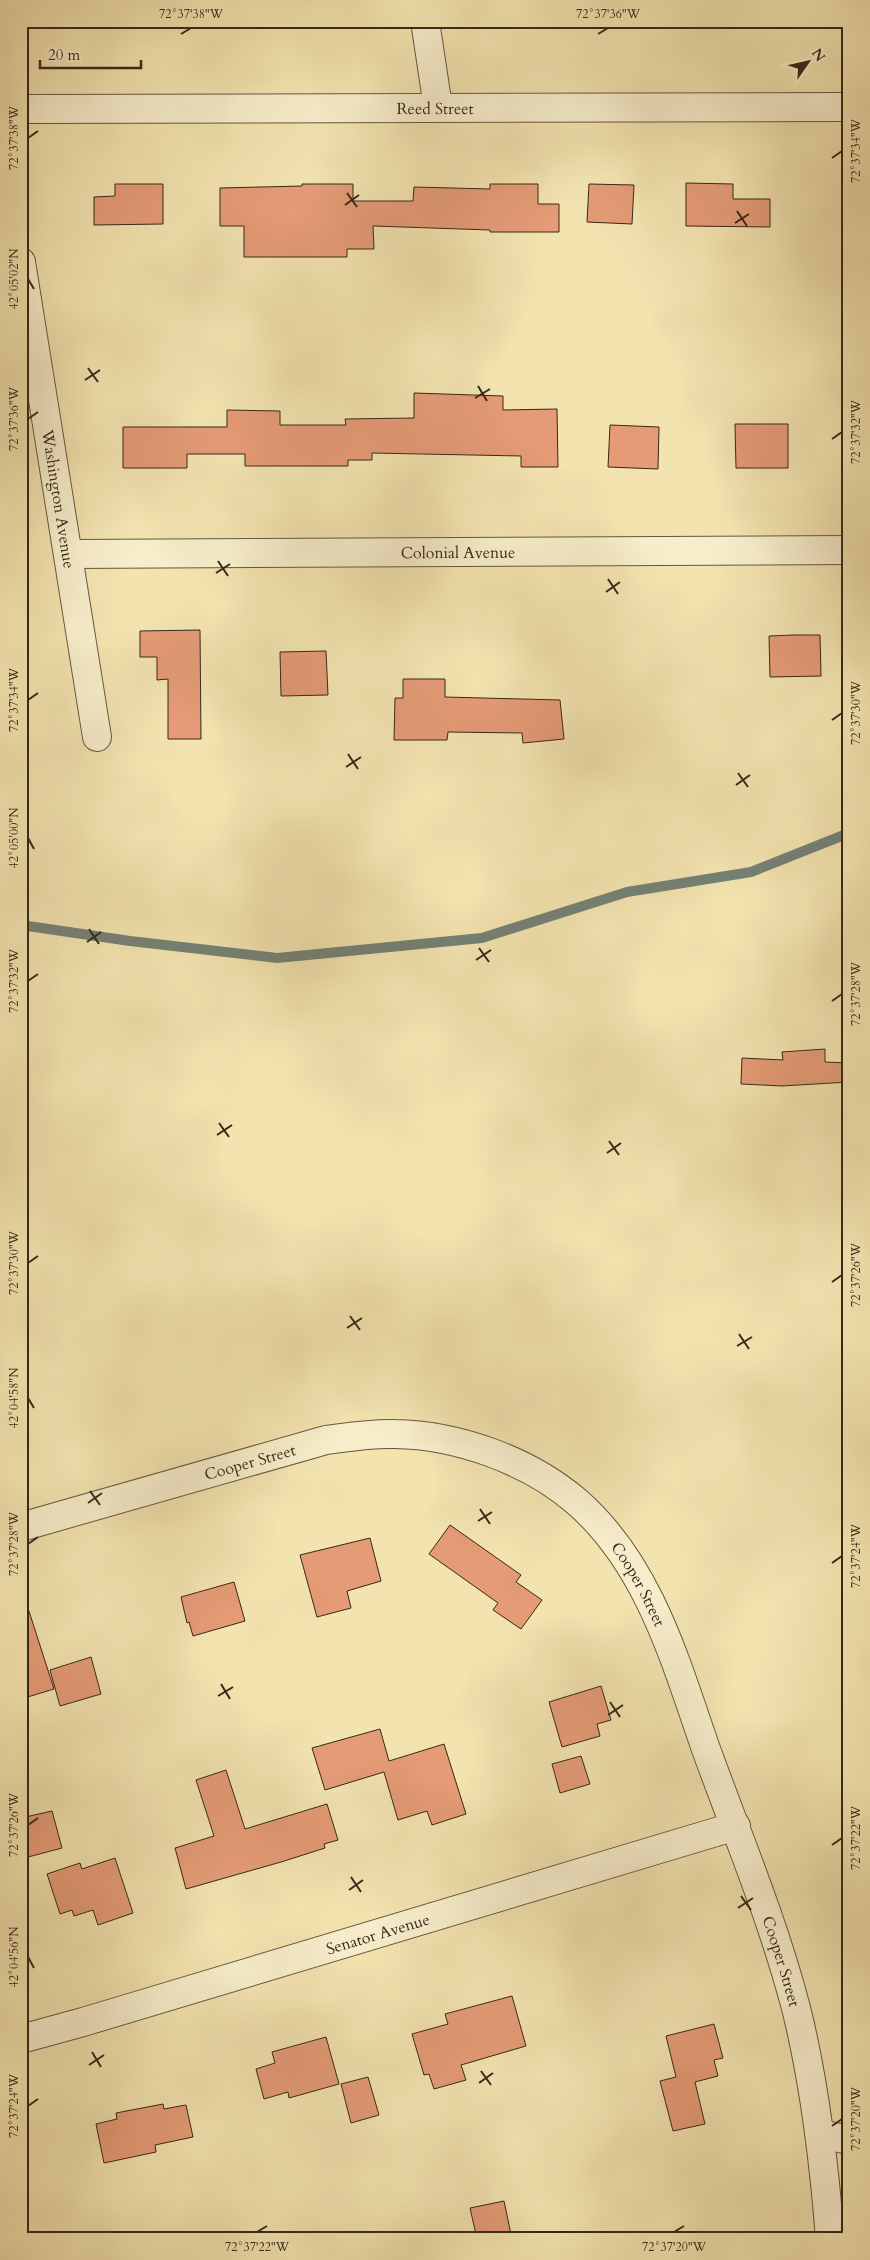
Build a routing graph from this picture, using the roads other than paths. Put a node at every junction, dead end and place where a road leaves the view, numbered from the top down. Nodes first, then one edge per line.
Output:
1 (425, 21) edge
2 (438, 107) junction
3 (849, 107) edge
4 (21, 109) edge
5 (21, 262) edge
6 (849, 550) edge
7 (68, 554) junction
8 (97, 737) dead end
9 (21, 1527) edge
10 (736, 1826) junction
11 (21, 2038) edge
12 (820, 2134) junction
13 (849, 2140) edge
14 (830, 2239) edge

1 - 2 street
2 - 3 street, Reed Street
2 - 4 street, Reed Street
5 - 7 street, Washington Avenue
6 - 7 street, Colonial Avenue
7 - 8 street, Washington Avenue
9 - 10 street, Cooper Street
10 - 11 street, Senator Avenue
10 - 12 street, Cooper Street
12 - 13 street
12 - 14 street, Cooper Street

